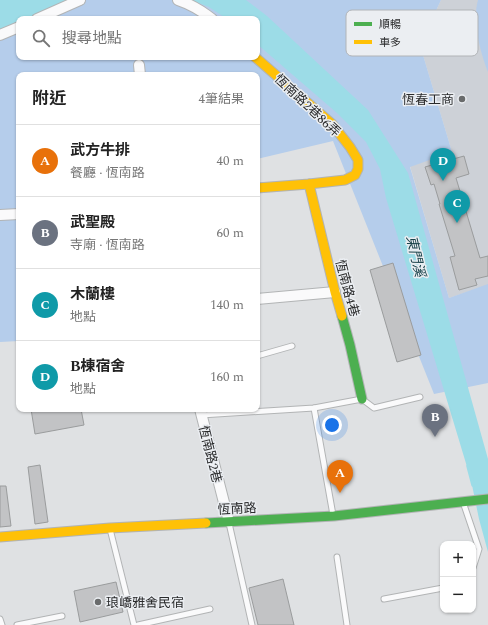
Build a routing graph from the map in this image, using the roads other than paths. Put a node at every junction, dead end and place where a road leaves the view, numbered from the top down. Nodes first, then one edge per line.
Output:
1 (80, 0) edge
2 (178, 0) edge
3 (44, 16) edge
4 (208, 16) edge
5 (16, 28) edge
6 (0, 35) edge
7 (258, 60) edge
8 (309, 184) junction
9 (260, 188) edge
10 (16, 214) edge
11 (0, 215) edge
12 (335, 292) junction
13 (260, 299) edge
14 (292, 346) dead end
15 (260, 355) edge
16 (420, 397) dead end
17 (362, 399) junction
18 (314, 408) junction
19 (260, 410) edge
20 (200, 412) edge
21 (488, 499) edge
22 (463, 501) junction
23 (334, 516) junction
24 (229, 522) junction
25 (110, 528) junction
26 (0, 537) edge
27 (337, 557) dead end
28 (476, 558) edge
29 (440, 589) edge
30 (384, 599) dead end
31 (210, 609) dead end
32 (62, 616) dead end
33 (0, 619) edge
34 (2, 625) edge
35 (17, 625) edge
36 (134, 625) edge
37 (138, 625) edge
38 (252, 625) edge
39 (347, 625) edge

1 - 3 street
2 - 4 street
5 - 6 street
7 - 8 street, 恆南路2巷86弄
8 - 9 street, 恆南路2巷86弄
8 - 12 street, 恆南路4巷
10 - 11 street
12 - 13 street
12 - 17 street, 恆南路4巷
14 - 15 lane
16 - 17 lane
17 - 18 lane
18 - 19 lane
18 - 23 lane
20 - 24 street, 恆南路2巷
21 - 22 street, 恆南路
22 - 23 street, 恆南路
22 - 28 lane
23 - 24 street, 恆南路
24 - 25 street, 恆南路
24 - 38 lane
25 - 26 street, 恆南路
25 - 36 lane
27 - 39 lane
29 - 30 lane
31 - 37 lane
32 - 35 lane
33 - 34 lane

